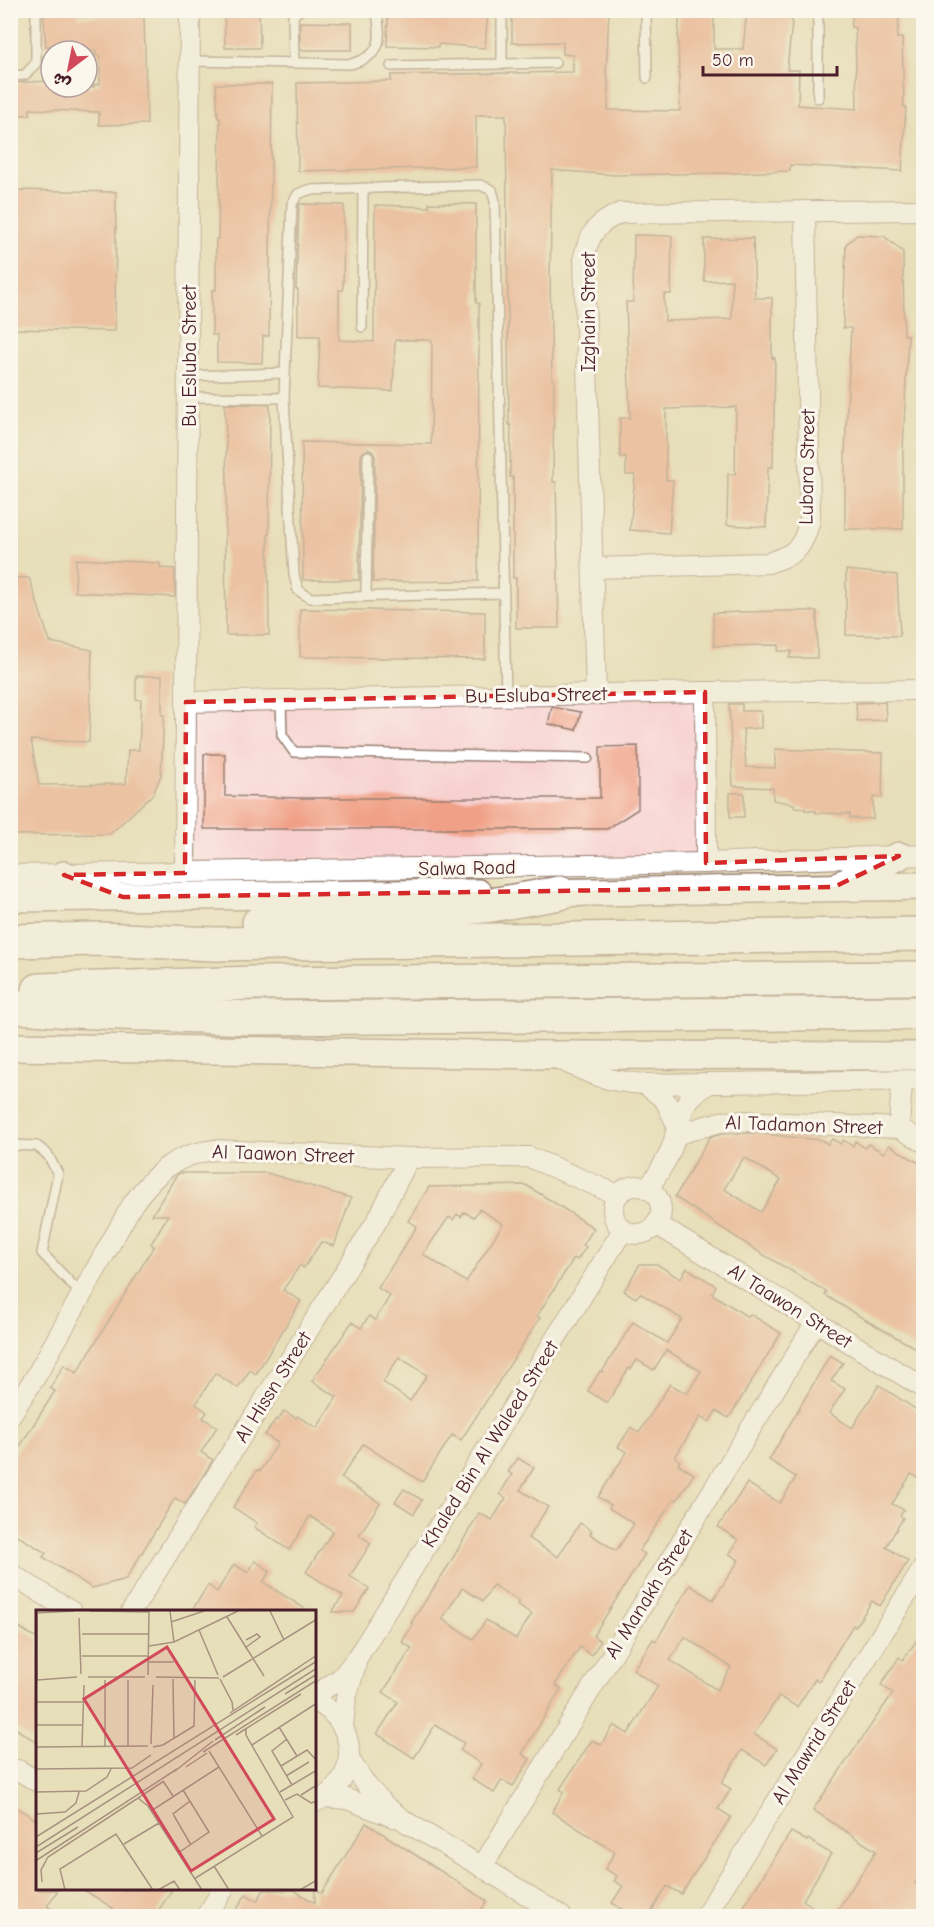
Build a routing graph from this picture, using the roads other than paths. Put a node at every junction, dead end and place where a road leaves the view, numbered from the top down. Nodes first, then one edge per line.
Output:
1 (36, 10) edge
2 (190, 10) edge
3 (300, 10) edge
4 (373, 10) edge
5 (502, 10) edge
6 (646, 10) edge
7 (818, 10) edge
8 (190, 61) junction
9 (294, 62) junction
10 (555, 63) dead end
11 (502, 64) junction
12 (391, 66) dead end
13 (10, 76) edge
14 (647, 78) dead end
15 (818, 98) dead end
16 (363, 188) junction
17 (924, 210) edge
18 (805, 211) junction
19 (362, 327) dead end
20 (285, 373) junction
21 (188, 376) junction
22 (189, 397) junction
23 (284, 398) junction
24 (368, 456) dead end
25 (594, 568) junction
26 (504, 593) junction
27 (366, 596) junction
28 (924, 690) edge
29 (705, 692) junction
30 (596, 694) junction
31 (506, 696) junction
32 (281, 700) junction
33 (186, 702) junction
34 (588, 758) dead end
35 (917, 854) edge
36 (706, 863) junction
37 (185, 873) junction
38 (10, 875) edge
39 (64, 875) junction
40 (924, 886) edge
41 (834, 887) junction
42 (560, 893) junction
43 (123, 897) junction
44 (10, 898) edge
45 (924, 934) edge
46 (99, 939) junction
47 (10, 940) edge
48 (924, 978) edge
49 (10, 990) edge
50 (10, 1006) edge
51 (924, 1013) edge
52 (10, 1047) edge
53 (552, 1055) junction
54 (924, 1056) edge
55 (924, 1080) edge
56 (902, 1081) junction
57 (710, 1083) junction
58 (645, 1084) junction
59 (899, 1128) junction
60 (676, 1130) junction
61 (924, 1142) edge
62 (10, 1145) edge
63 (409, 1158) junction
64 (648, 1189) junction
65 (618, 1195) junction
66 (656, 1224) junction
67 (623, 1230) junction
68 (82, 1295) junction
69 (816, 1322) junction
70 (924, 1388) edge
71 (10, 1416) edge
72 (924, 1567) edge
73 (10, 1573) edge
74 (69, 1610) edge
75 (132, 1610) edge
76 (357, 1658) junction
77 (316, 1694) edge
78 (316, 1702) edge
79 (343, 1726) junction
80 (349, 1759) junction
81 (18, 1770) dead end
82 (36, 1781) edge
83 (320, 1799) edge
84 (406, 1822) junction
85 (482, 1866) junction
86 (215, 1892) edge
87 (206, 1917) edge
88 (561, 1917) edge
89 (705, 1917) edge

1 - 13 lane
2 - 8 street, Bu Esluba Street
3 - 9 lane
4 - 9 lane
5 - 11 lane
6 - 14 lane
7 - 15 lane
8 - 9 lane
8 - 21 street, Bu Esluba Street
10 - 11 lane
11 - 12 lane
16 - 19 lane
16 - 20 lane
16 - 26 lane
17 - 18 street, Izghain Street
18 - 25 street, Lubara Street
18 - 25 street, Izghain Street
20 - 21 lane
20 - 23 lane
21 - 22 street, Bu Esluba Street
22 - 23 lane
22 - 33 street, Bu Esluba Street
23 - 27 lane
24 - 27 lane
25 - 30 street, Izghain Street
26 - 27 lane
26 - 31 lane
28 - 29 street, Bu Esluba Street
29 - 30 street, Bu Esluba Street
29 - 36 street
30 - 31 street, Bu Esluba Street
31 - 32 street, Bu Esluba Street
32 - 33 street, Bu Esluba Street
32 - 34 lane
33 - 37 street, Bu Esluba Street
35 - 36 street, Salwa Road
35 - 41 main road
36 - 37 street, Salwa Road
37 - 39 street, Salwa Road
38 - 39 street, Salwa Road
39 - 43 main road
40 - 41 main road, Salwa Road
41 - 42 main road, Salwa Road
42 - 43 main road, Salwa Road
42 - 46 highway
43 - 44 main road, Salwa Road
45 - 46 highway
46 - 47 highway
48 - 49 highway
50 - 51 highway
52 - 53 main road
53 - 54 main road
53 - 58 street
55 - 56 street
56 - 57 street
56 - 59 street, Al Tadamon Street
57 - 58 street
57 - 60 street
58 - 60 street
59 - 60 street, Al Tadamon Street
59 - 61 street, Al Tadamon Street
60 - 64 street
62 - 68 lane
63 - 65 street, Al Taawon Street
63 - 68 street, Al Taawon Street
63 - 75 street, Al Hissn Street
64 - 65 street
64 - 66 street
65 - 67 street
66 - 67 street
66 - 69 street, Al Taawon Street
67 - 76 street, Khaled Bin Al Waleed Street
68 - 71 street, Al Taawon Street
69 - 70 street, Al Taawon Street
69 - 85 street, Al Manakh Street
72 - 89 street, Al Mawrid Street
73 - 74 street
76 - 77 street, Khaled Bin Al Waleed Street
76 - 79 street, Khaled Bin Al Waleed Street
78 - 79 street
79 - 80 street, Khaled Bin Al Waleed Street
80 - 83 street
80 - 84 street
81 - 82 street
83 - 84 street
84 - 85 street
85 - 88 street
86 - 87 street

